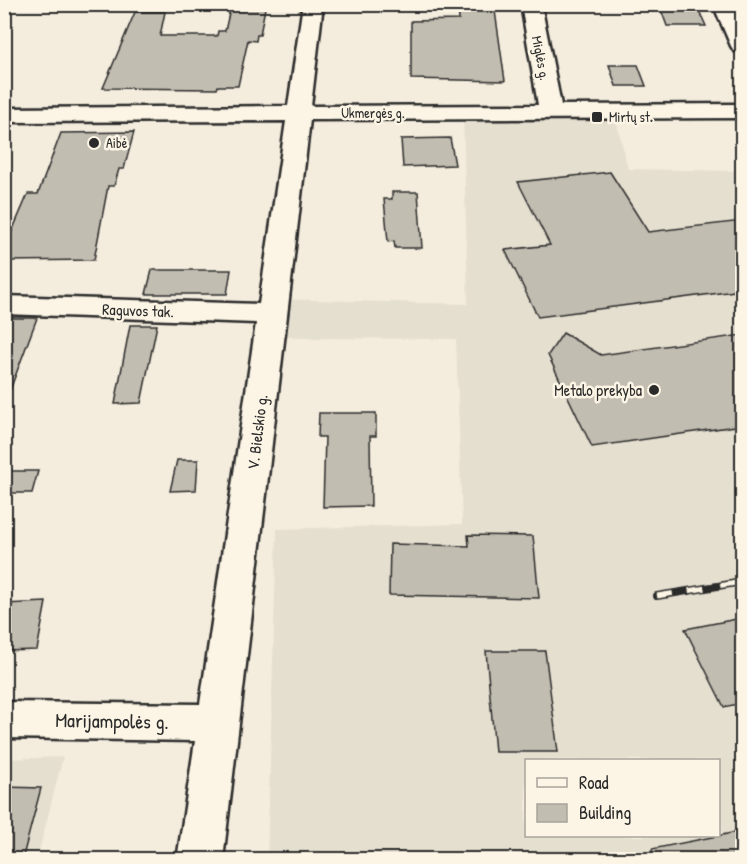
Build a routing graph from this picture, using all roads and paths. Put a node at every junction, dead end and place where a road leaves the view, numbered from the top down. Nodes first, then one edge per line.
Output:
1 (313, 4) edge
2 (531, 4) edge
3 (723, 4) edge
4 (742, 46) edge
5 (742, 111) edge
6 (551, 112) junction
7 (299, 113) junction
8 (4, 115) edge
9 (4, 305) edge
10 (272, 314) junction
11 (4, 720) edge
12 (219, 723) junction
13 (200, 860) edge

1 - 7 street, V. Bielskio g.
2 - 6 street, Miglės g.
3 - 4 street
5 - 6 street, Ukmergės g.
6 - 7 street, Ukmergės g.
7 - 8 street, Ukmergės g.
7 - 10 street, V. Bielskio g.
9 - 10 street, Raguvos tak.
10 - 12 street, V. Bielskio g.
11 - 12 street, Marijampolės g.
12 - 13 street, V. Bielskio g.

